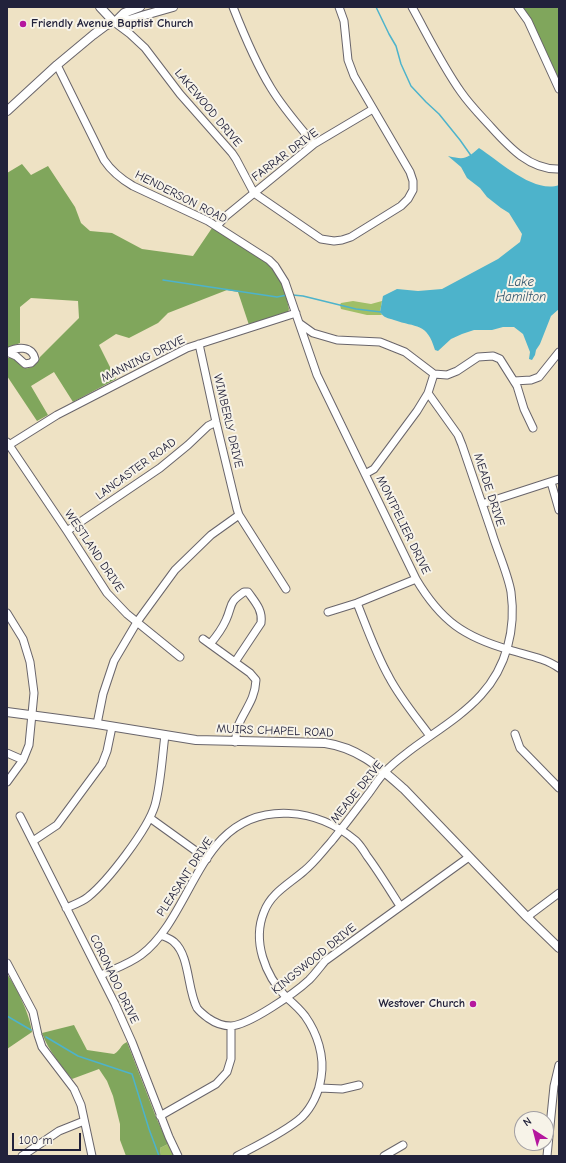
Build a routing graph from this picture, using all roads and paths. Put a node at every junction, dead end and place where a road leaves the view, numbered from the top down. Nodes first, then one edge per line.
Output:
1 (100, 7) edge
2 (140, 7) edge
3 (173, 7) edge
4 (233, 7) edge
5 (339, 7) edge
6 (412, 7) edge
7 (518, 7) edge
8 (114, 22) junction
9 (57, 65) junction
10 (559, 90) edge
11 (373, 109) junction
12 (7, 111) edge
13 (314, 144) junction
14 (559, 169) edge
15 (254, 193) junction
16 (217, 226) junction
17 (296, 313) junction
18 (299, 323) junction
19 (199, 344) junction
20 (559, 352) edge
21 (434, 374) junction
22 (514, 381) junction
23 (428, 393) junction
24 (216, 422) junction
25 (532, 428) dead end
26 (8, 443) edge
27 (365, 474) junction
28 (559, 479) edge
29 (551, 482) junction
30 (482, 504) junction
31 (559, 510) edge
32 (239, 515) junction
33 (67, 531) junction
34 (416, 579) junction
35 (286, 589) dead end
36 (357, 603) junction
37 (328, 612) dead end
38 (7, 613) edge
39 (137, 622) junction
40 (203, 639) dead end
41 (210, 644) junction
42 (507, 649) junction
43 (180, 657) dead end
44 (235, 662) junction
45 (559, 668) edge
46 (7, 712) edge
47 (32, 715) junction
48 (97, 724) junction
49 (112, 727) junction
50 (515, 734) dead end
51 (165, 735) junction
52 (430, 736) junction
53 (235, 742) junction
54 (7, 753) edge
55 (23, 760) junction
56 (384, 772) junction
57 (7, 782) edge
58 (559, 788) edge
59 (20, 816) dead end
60 (150, 818) junction
61 (341, 830) junction
62 (32, 841) junction
63 (469, 857) junction
64 (207, 859) junction
65 (559, 893) edge
66 (400, 906) junction
67 (66, 908) junction
68 (527, 917) junction
69 (161, 935) junction
70 (559, 948) edge
71 (7, 963) edge
72 (101, 975) junction
73 (286, 997) junction
74 (231, 1026) junction
75 (559, 1065) edge
76 (359, 1084) dead end
77 (320, 1088) junction
78 (160, 1116) junction
79 (84, 1121) junction
80 (402, 1145) dead end
81 (22, 1156) edge
82 (92, 1156) edge
83 (178, 1156) edge
84 (237, 1156) edge
85 (384, 1156) edge
86 (547, 1156) edge

1 - 8 main road
2 - 8 main road
3 - 8 main road
4 - 13 street
5 - 11 street, LAKEWOOD DRIVE
6 - 14 street
7 - 10 street
8 - 9 main road
8 - 15 street, LAKEWOOD DRIVE
9 - 12 main road
9 - 16 street, HENDERSON ROAD
11 - 13 street, FARRAR DRIVE
11 - 15 street, LAKEWOOD DRIVE
13 - 15 street, FARRAR DRIVE
15 - 16 street, FARRAR DRIVE
16 - 17 street, HENDERSON ROAD
17 - 18 street, HENDERSON ROAD
17 - 19 street, MANNING DRIVE
18 - 21 street
18 - 27 street, MONTPELIER DRIVE
19 - 24 street, WIMBERLY DRIVE
19 - 26 street, MANNING DRIVE
20 - 22 street
21 - 22 street
21 - 23 street
22 - 25 street
23 - 27 street
23 - 30 street, MEADE DRIVE
24 - 32 street, WIMBERLY DRIVE
24 - 33 street, LANCASTER ROAD
26 - 33 street, WESTLAND DRIVE
27 - 34 street, MONTPELIER DRIVE
28 - 29 street
29 - 30 street
29 - 31 street
30 - 42 street, MEADE DRIVE
32 - 35 street
32 - 39 street
33 - 39 street, WESTLAND DRIVE
34 - 36 street
34 - 42 street, MONTPELIER DRIVE
36 - 37 street
36 - 52 street
38 - 47 street
39 - 43 street, WESTLAND DRIVE
39 - 48 street
40 - 41 street
41 - 44 street
41 - 44 street
42 - 45 street, MONTPELIER DRIVE
42 - 52 street, MEADE DRIVE
44 - 53 street
46 - 47 main road, MUIRS CHAPEL ROAD
47 - 48 main road, MUIRS CHAPEL ROAD
47 - 55 street
48 - 49 main road, MUIRS CHAPEL ROAD
49 - 51 main road, MUIRS CHAPEL ROAD
49 - 62 street
50 - 58 street
51 - 53 main road, MUIRS CHAPEL ROAD
51 - 60 street
52 - 56 street, MEADE DRIVE
53 - 56 main road, MUIRS CHAPEL ROAD
54 - 55 street
55 - 57 street
56 - 61 street, MEADE DRIVE
56 - 63 main road, MUIRS CHAPEL ROAD
59 - 62 street, CORONADO DRIVE
60 - 64 street
60 - 67 street
61 - 64 street, PLEASANT DRIVE
61 - 66 street, PLEASANT DRIVE
61 - 73 street, MEADE DRIVE
62 - 67 street, CORONADO DRIVE
63 - 66 street, KINGSWOOD DRIVE
63 - 68 main road, MUIRS CHAPEL ROAD
64 - 69 street, PLEASANT DRIVE
65 - 68 street
66 - 73 street, KINGSWOOD DRIVE
67 - 72 street, CORONADO DRIVE
68 - 70 main road, MUIRS CHAPEL ROAD
69 - 72 street, PLEASANT DRIVE
69 - 74 street
71 - 79 street
72 - 78 street, CORONADO DRIVE
73 - 74 street, KINGSWOOD DRIVE
73 - 77 street, MEADE DRIVE
74 - 78 street
75 - 86 street
76 - 77 street
77 - 84 street, MEADE DRIVE
78 - 83 street, CORONADO DRIVE
79 - 81 street
79 - 82 street
80 - 85 street

